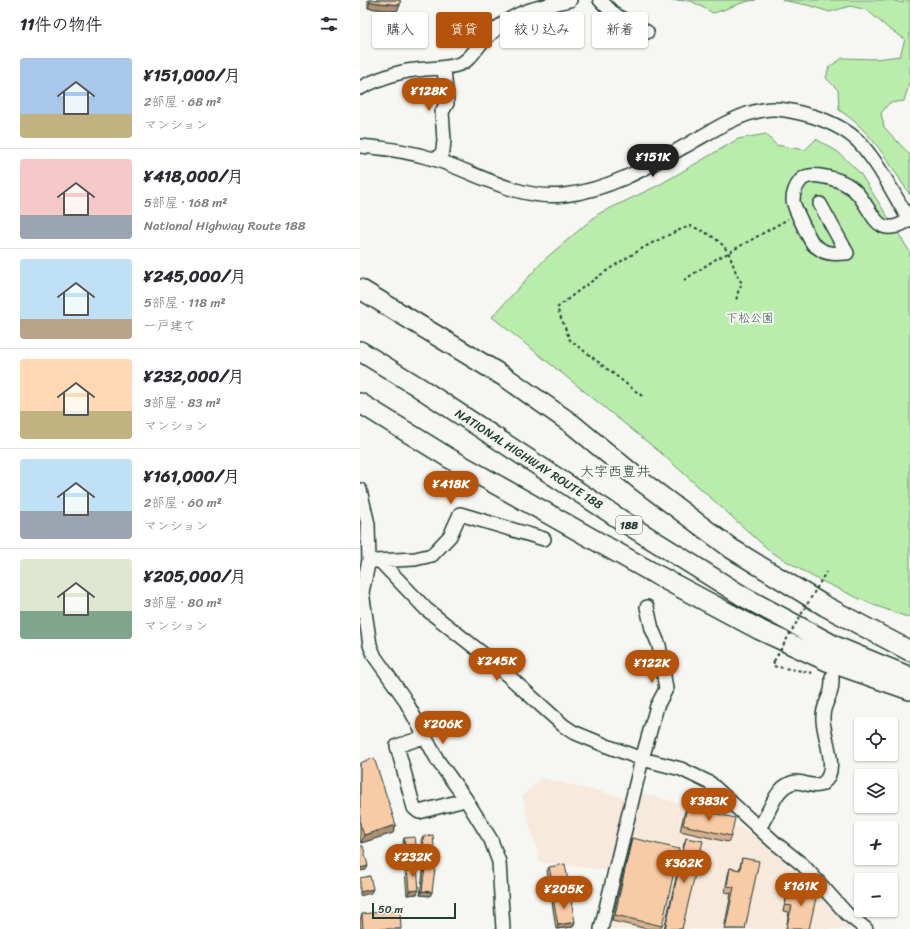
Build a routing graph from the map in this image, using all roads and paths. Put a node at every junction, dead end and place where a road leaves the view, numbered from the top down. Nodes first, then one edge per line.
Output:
1 (570, 0) edge
2 (600, 0) edge
3 (612, 12) edge
4 (444, 68) junction
5 (360, 88) edge
6 (360, 146) edge
7 (438, 160) junction
8 (820, 204) dead end
9 (798, 212) junction
10 (910, 220) edge
11 (728, 253) junction
12 (684, 280) dead end
13 (360, 288) edge
14 (736, 301) dead end
15 (360, 351) edge
16 (642, 396) dead end
17 (360, 403) edge
18 (360, 490) edge
19 (544, 539) dead end
20 (375, 561) junction
21 (826, 572) dead end
22 (647, 607) dead end
23 (910, 651) edge
24 (832, 677) joint
25 (910, 677) edge
26 (910, 690) edge
27 (424, 736) junction
28 (642, 759) junction
29 (465, 798) junction
30 (759, 828) junction
31 (503, 929) edge
32 (601, 929) edge
33 (866, 929) edge

1 - 4 street
2 - 3 street
4 - 5 street
4 - 7 street
6 - 7 street
7 - 10 street
8 - 9 street
9 - 10 street
9 - 11 path
11 - 12 path
11 - 14 path
11 - 16 path
13 - 23 highway
15 - 25 highway, NATIONAL HIGHWAY ROUTE 188 / 188
17 - 26 highway
18 - 20 street
19 - 20 street
20 - 27 street
20 - 28 street
21 - 24 path, bridge
22 - 28 street
24 - 30 street
27 - 29 street
27 - 29 street
28 - 30 street
28 - 32 street
29 - 31 street
30 - 33 street

